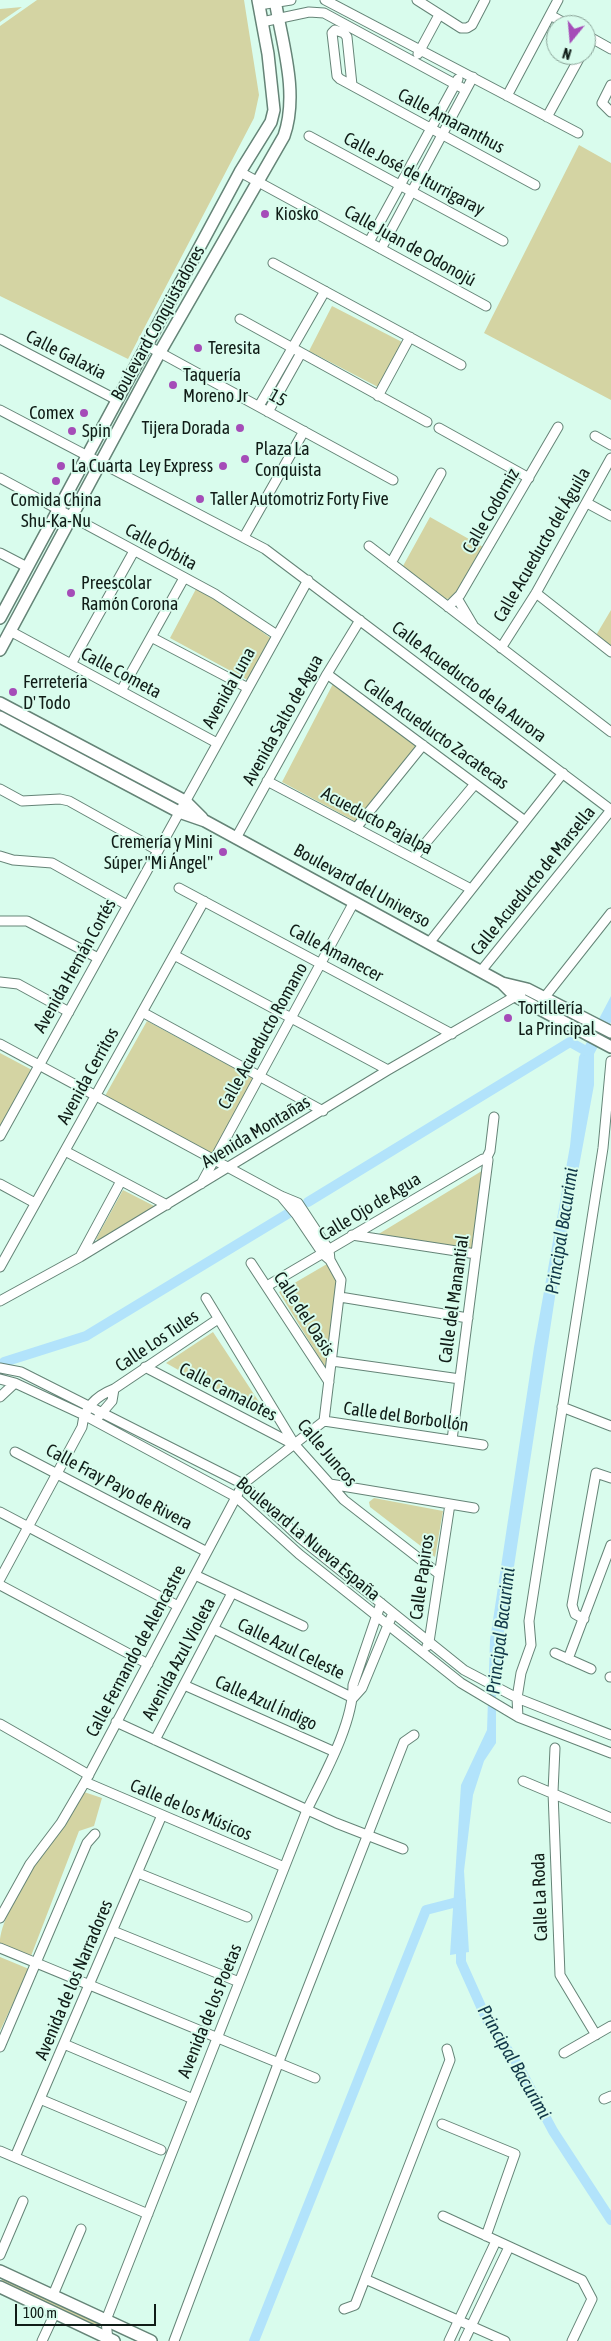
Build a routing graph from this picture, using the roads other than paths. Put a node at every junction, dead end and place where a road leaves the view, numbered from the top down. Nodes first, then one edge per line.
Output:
1 (290, 0) edge
2 (325, 0) edge
3 (417, 0) edge
4 (485, 0) edge
5 (558, 0) edge
6 (275, 1) edge
7 (258, 2) edge
8 (324, 13) junction
9 (439, 15) junction
10 (550, 15) edge
11 (278, 17) junction
12 (262, 22) junction
13 (546, 23) edge
14 (596, 41) edge
15 (611, 49) edge
16 (420, 50) junction
17 (414, 60) junction
18 (576, 65) edge
19 (462, 72) junction
20 (473, 78) junction
21 (456, 84) junction
22 (611, 85) edge
23 (352, 86) junction
24 (466, 90) junction
25 (507, 96) junction
26 (611, 112) edge
27 (547, 117) junction
28 (431, 129) junction
29 (578, 133) dead end
30 (442, 134) junction
31 (309, 136) dead end
32 (240, 172) junction
33 (259, 182) junction
34 (535, 185) dead end
35 (401, 186) junction
36 (411, 191) junction
37 (503, 241) dead end
38 (369, 242) junction
39 (381, 249) junction
40 (273, 263) dead end
41 (325, 291) junction
42 (486, 306) dead end
43 (240, 319) dead end
44 (410, 337) junction
45 (0, 339) edge
46 (146, 345) junction
47 (297, 351) junction
48 (160, 352) junction
49 (461, 365) dead end
50 (378, 396) junction
51 (117, 400) junction
52 (259, 406) junction
53 (0, 410) edge
54 (268, 412) junction
55 (427, 422) dead end
56 (558, 427) dead end
57 (439, 428) dead end
58 (304, 431) junction
59 (596, 436) dead end
60 (611, 445) edge
61 (88, 456) junction
62 (611, 458) edge
63 (101, 463) junction
64 (441, 473) dead end
65 (0, 478) edge
66 (529, 478) junction
67 (393, 480) dead end
68 (586, 503) junction
69 (59, 510) junction
70 (611, 516) edge
71 (73, 518) junction
72 (244, 537) junction
73 (369, 546) dead end
74 (134, 550) junction
75 (0, 553) edge
76 (391, 563) junction
77 (27, 567) junction
78 (184, 578) junction
79 (308, 580) junction
80 (536, 594) junction
81 (457, 598) junction
82 (448, 607) junction
83 (0, 618) edge
84 (360, 620) junction
85 (475, 627) junction
86 (10, 631) junction
87 (277, 635) junction
88 (152, 637) junction
89 (501, 648) junction
90 (0, 650) edge
91 (611, 652) edge
92 (71, 664) junction
93 (327, 674) junction
94 (248, 688) junction
95 (121, 691) junction
96 (0, 703) edge
97 (0, 717) edge
98 (611, 732) edge
99 (217, 743) junction
100 (423, 745) junction
101 (563, 773) junction
102 (267, 780) junction
103 (475, 784) junction
104 (0, 789) edge
105 (184, 802) junction
106 (611, 810) edge
107 (179, 812) junction
108 (205, 821) junction
109 (525, 821) junction
110 (356, 828) junction
111 (236, 838) junction
112 (157, 850) junction
113 (0, 856) edge
114 (413, 858) junction
115 (179, 888) dead end
116 (471, 889) junction
117 (204, 901) junction
118 (354, 902) junction
119 (127, 905) junction
120 (611, 913) edge
121 (0, 921) edge
122 (429, 943) junction
123 (174, 955) junction
124 (98, 958) junction
125 (321, 964) junction
126 (481, 971) junction
127 (0, 982) edge
128 (502, 983) junction
129 (528, 989) junction
130 (515, 996) junction
131 (544, 998) junction
132 (69, 1012) junction
133 (142, 1012) junction
134 (578, 1015) junction
135 (291, 1018) junction
136 (566, 1024) junction
137 (609, 1032) edge
138 (452, 1034) junction
139 (0, 1044) edge
140 (607, 1045) edge
141 (611, 1062) edge
142 (39, 1065) junction
143 (388, 1070) junction
144 (260, 1076) junction
145 (96, 1096) junction
146 (323, 1111) junction
147 (494, 1118) dead end
148 (0, 1136) edge
149 (65, 1151) junction
150 (214, 1160) junction
151 (487, 1161) junction
152 (229, 1168) junction
153 (121, 1181) junction
154 (0, 1184) edge
155 (201, 1184) junction
156 (36, 1203) junction
157 (167, 1205) junction
158 (352, 1235) junction
159 (327, 1254) junction
160 (476, 1254) junction
161 (80, 1257) junction
162 (251, 1263) dead end
163 (0, 1267) edge
164 (268, 1286) junction
165 (206, 1298) dead end
166 (340, 1298) junction
167 (0, 1301) edge
168 (468, 1318) junction
169 (218, 1320) junction
170 (332, 1361) junction
171 (145, 1367) junction
172 (0, 1368) edge
173 (0, 1378) edge
174 (460, 1379) junction
175 (329, 1382) junction
176 (15, 1383) junction
177 (114, 1389) junction
178 (0, 1397) edge
179 (90, 1405) junction
180 (562, 1407) junction
181 (103, 1412) junction
182 (84, 1415) junction
183 (93, 1421) junction
184 (324, 1421) junction
185 (611, 1426) edge
186 (82, 1427) junction
187 (452, 1440) junction
188 (483, 1444) dead end
189 (295, 1445) junction
190 (15, 1452) dead end
191 (57, 1473) junction
192 (611, 1478) edge
193 (243, 1484) junction
194 (330, 1484) junction
195 (236, 1497) junction
196 (450, 1504) junction
197 (474, 1508) dead end
198 (0, 1512) edge
199 (28, 1526) junction
200 (611, 1545) edge
201 (207, 1552) junction
202 (439, 1574) junction
203 (195, 1575) junction
204 (0, 1579) edge
205 (0, 1585) edge
206 (232, 1593) junction
207 (381, 1603) junction
208 (178, 1606) junction
209 (393, 1613) junction
210 (376, 1616) junction
211 (584, 1619) junction
212 (303, 1626) dead end
213 (388, 1626) junction
214 (214, 1629) junction
215 (429, 1642) junction
216 (422, 1653) junction
217 (555, 1653) dead end
218 (568, 1659) junction
219 (148, 1664) junction
220 (591, 1669) dead end
221 (184, 1685) junction
222 (514, 1696) junction
223 (353, 1698) junction
224 (518, 1716) junction
225 (116, 1722) junction
226 (0, 1724) edge
227 (414, 1735) dead end
228 (611, 1735) edge
229 (156, 1740) junction
230 (555, 1748) dead end
231 (335, 1752) junction
232 (611, 1753) edge
233 (87, 1778) junction
234 (523, 1781) dead end
235 (553, 1792) junction
236 (307, 1810) junction
237 (162, 1815) junction
238 (611, 1818) edge
239 (95, 1834) dead end
240 (366, 1835) junction
241 (403, 1849) dead end
242 (284, 1867) junction
243 (138, 1873) junction
244 (246, 1916) dead end
245 (0, 1918) edge
246 (113, 1931) junction
247 (0, 1948) edge
248 (35, 1963) junction
249 (239, 1982) junction
250 (89, 1986) junction
251 (611, 2026) edge
252 (596, 2035) junction
253 (217, 2039) junction
254 (64, 2044) junction
255 (0, 2047) edge
256 (447, 2049) dead end
257 (564, 2053) dead end
258 (278, 2064) junction
259 (315, 2078) dead end
260 (40, 2099) junction
261 (193, 2099) junction
262 (442, 2124) dead end
263 (161, 2150) dead end
264 (0, 2151) edge
265 (15, 2157) junction
266 (23, 2201) dead end
267 (148, 2214) junction
268 (443, 2216) dead end
269 (81, 2229) dead end
270 (486, 2236) junction
271 (496, 2241) junction
272 (509, 2247) junction
273 (0, 2255) edge
274 (1, 2273) edge
275 (365, 2279) junction
276 (0, 2287) edge
277 (53, 2296) junction
278 (344, 2309) dead end
279 (55, 2313) junction
280 (106, 2320) junction
281 (460, 2320) junction
282 (471, 2325) junction
283 (110, 2340) edge
284 (42, 2341) edge
285 (151, 2341) edge
286 (174, 2341) edge
287 (449, 2341) edge
288 (464, 2341) edge
289 (505, 2341) edge
290 (572, 2341) edge

1 - 6 street
2 - 8 street
2 - 16 street
3 - 9 street
4 - 9 street
5 - 10 street
6 - 7 street
6 - 11 street, Boulevard Conquistadores
7 - 12 street, Boulevard Conquistadores
8 - 11 street
8 - 17 street
9 - 16 street
11 - 12 street
11 - 33 street, Boulevard Conquistadores
12 - 32 street, Boulevard Conquistadores
13 - 25 street
14 - 15 street
16 - 17 street
16 - 19 street
17 - 21 street
18 - 27 street
19 - 20 street
19 - 21 street
20 - 24 street
20 - 25 street
21 - 24 street
21 - 28 street
22 - 26 street
23 - 23 street, Calle Amaranthus
23 - 28 street, Calle Amaranthus
24 - 30 street
25 - 27 street
27 - 29 street
28 - 30 street, Calle Amaranthus
28 - 35 street
30 - 34 street, Calle Amaranthus
30 - 36 street
31 - 35 street, Calle José de Iturrigaray
32 - 33 street, Calle Juan de Odonojú
32 - 46 street, Boulevard Conquistadores
33 - 38 street, Calle Juan de Odonojú
33 - 48 street, Boulevard Conquistadores
35 - 36 street, Calle José de Iturrigaray
35 - 38 street
36 - 37 street, Calle José de Iturrigaray
36 - 39 street
38 - 39 street, Calle Juan de Odonojú
39 - 42 street, Calle Juan de Odonojú
40 - 41 street
41 - 44 street
41 - 47 street
43 - 47 street
44 - 49 street
44 - 50 street
45 - 51 street, Calle Galaxia
46 - 48 street, 15
46 - 51 street, Boulevard Conquistadores
47 - 50 street
47 - 52 street
47 - 54 street
48 - 52 street, 15
48 - 63 street, Boulevard Conquistadores
50 - 55 street
51 - 61 street, Boulevard Conquistadores
52 - 54 street, 15
53 - 61 street, Calle Acueducto de la Aurora
54 - 58 street, 15
56 - 66 street, Calle Codorniz
57 - 66 street
58 - 67 street, 15
58 - 72 street
59 - 60 street
61 - 63 street, Calle Acueducto de la Aurora
61 - 69 street, Boulevard Conquistadores
62 - 68 street, Calle Acueducto del Águila
63 - 71 street, Boulevard Conquistadores
63 - 72 street, Calle Acueducto de la Aurora
64 - 76 street
65 - 69 street, Calle Órbita
66 - 81 street, Calle Codorniz
68 - 70 street
68 - 80 street, Calle Acueducto del Águila
69 - 71 street, Calle Órbita
69 - 77 street, Boulevard Conquistadores
71 - 74 street, Calle Órbita
71 - 86 street, Boulevard Conquistadores
72 - 79 street, Calle Acueducto de la Aurora
73 - 76 street
74 - 78 street, Calle Órbita
74 - 92 street
75 - 77 street
76 - 82 street
77 - 83 street, Boulevard Conquistadores
78 - 87 street, Calle Órbita
78 - 88 street
79 - 84 street, Calle Acueducto de la Aurora
79 - 87 street, Avenida Luna
80 - 89 street, Calle Acueducto del Águila
80 - 91 street
81 - 82 street, Calle Codorniz
81 - 85 street
82 - 85 street
84 - 93 street, Avenida Salto de Agua
84 - 101 street, Calle Acueducto de la Aurora
85 - 89 street
86 - 90 street, Boulevard Conquistadores
86 - 92 street, Calle Cometa
87 - 94 street, Avenida Luna
88 - 94 street
88 - 95 street
89 - 98 street
92 - 95 street, Calle Cometa
93 - 100 street, Calle Acueducto Zacatecas
93 - 102 street, Avenida Salto de Agua
94 - 99 street, Avenida Luna
95 - 99 street, Calle Cometa
96 - 105 street, Boulevard del Universo
97 - 107 street, Boulevard del Universo
99 - 105 street, Avenida Luna
100 - 103 street, Calle Acueducto Zacatecas
100 - 110 street
101 - 106 street, Calle Acueducto de la Aurora
101 - 109 street
102 - 110 street, Acueducto Pajalpa
102 - 111 street, Avenida Salto de Agua
103 - 109 street, Calle Acueducto Zacatecas
103 - 114 street
104 - 112 street
105 - 107 street, Avenida Luna
105 - 108 street, Boulevard del Universo
106 - 126 street, Calle Acueducto de Marsella
107 - 108 street, Boulevard del Universo
107 - 112 street, Avenida Hernán Cortés
108 - 111 street, Boulevard del Universo
109 - 116 street
110 - 114 street, Acueducto Pajalpa
111 - 118 street, Boulevard del Universo
112 - 119 street, Avenida Hernán Cortés
113 - 119 street
114 - 116 street, Acueducto Pajalpa
115 - 117 street, Calle Amanecer
116 - 122 street
117 - 123 street, Avenida Cerritos
117 - 125 street, Calle Amanecer
118 - 122 street, Boulevard del Universo
118 - 125 street, Calle Acueducto Romano
119 - 124 street, Avenida Hernán Cortés
120 - 131 street
121 - 124 street
122 - 126 street, Boulevard del Universo
123 - 133 street, Avenida Cerritos
123 - 135 street
124 - 132 street, Avenida Hernán Cortés
125 - 135 street, Calle Acueducto Romano
125 - 138 street, Calle Amanecer
126 - 128 street, Boulevard del Universo
127 - 132 street
128 - 129 street, Boulevard del Universo
128 - 130 street, Boulevard del Universo
129 - 130 street, Avenida Montañas
129 - 131 street, Boulevard del Universo
130 - 136 street, Boulevard del Universo
130 - 138 street, Avenida Montañas
131 - 134 street, Boulevard del Universo
132 - 142 street, Avenida Hernán Cortés
133 - 144 street
133 - 145 street, Avenida Cerritos
134 - 136 street
134 - 137 street, Boulevard del Universo
135 - 143 street
135 - 144 street, Calle Acueducto Romano
136 - 140 street, Boulevard del Universo
138 - 143 street, Avenida Montañas
139 - 142 street
141 - 180 street
142 - 145 street
142 - 148 street, Avenida Hernán Cortés
143 - 146 street, Avenida Montañas
144 - 146 street
144 - 150 street, Calle Acueducto Romano
145 - 149 street, Avenida Cerritos
145 - 150 street
146 - 152 street, Avenida Montañas
147 - 151 street, Calle del Manantial
149 - 153 street
149 - 156 street, Avenida Cerritos
150 - 152 street
150 - 155 street, Calle Acueducto Romano
151 - 158 street, Calle Ojo de Agua
151 - 160 street, Calle del Manantial
152 - 155 street, Avenida Montañas
152 - 159 street
153 - 157 street
153 - 161 street
154 - 156 street
155 - 157 street, Avenida Montañas
156 - 163 street, Avenida Cerritos
157 - 161 street, Avenida Montañas
158 - 159 street, Calle Ojo de Agua
158 - 160 street
159 - 164 street, Calle Ojo de Agua
159 - 166 street
160 - 168 street, Calle del Manantial
161 - 167 street, Avenida Montañas
162 - 164 street, Calle del Oasis
164 - 175 street, Calle del Oasis
165 - 169 street, Calle Juncos
166 - 168 street
166 - 170 street
168 - 174 street, Calle del Manantial
169 - 171 street, Calle Los Tules
169 - 189 street, Calle Juncos
170 - 174 street
170 - 175 street
171 - 177 street, Calle Los Tules
171 - 189 street, Calle Camalotes
172 - 179 street, Boulevard La Nueva España
173 - 176 street, Boulevard La Nueva España
174 - 187 street, Calle del Manantial
175 - 184 street
176 - 178 street
176 - 182 street, Boulevard La Nueva España
177 - 179 street, Calle Los Tules
177 - 181 street, Calle Los Tules
179 - 181 street, Boulevard La Nueva España
179 - 182 street, Calle Los Tules
180 - 185 street
180 - 222 street
181 - 183 street, Calle Los Tules
181 - 193 street, Boulevard La Nueva España
182 - 183 street, Boulevard La Nueva España
182 - 186 street
183 - 186 street, Calle Los Tules
183 - 195 street, Boulevard La Nueva España
184 - 187 street, Calle del Borbollón
184 - 189 street, Calle Fernando de Alencastre
186 - 191 street
187 - 188 street, Calle del Borbollón
189 - 193 street, Calle Fernando de Alencastre
189 - 194 street, Calle Juncos
190 - 191 street, Calle Fray Payo de Rivera
191 - 199 street
191 - 201 street, Calle Fray Payo de Rivera
192 - 211 street
193 - 195 street, Calle Fernando de Alencastre
193 - 207 street, Boulevard La Nueva España
194 - 196 street
194 - 202 street, Calle Juncos
195 - 201 street, Calle Fernando de Alencastre
195 - 210 street, Boulevard La Nueva España
196 - 197 street
196 - 202 street, Calle Papiros
198 - 199 street
199 - 204 street
199 - 208 street
200 - 211 street
201 - 203 street, Calle Fernando de Alencastre
202 - 215 street, Calle Papiros
203 - 206 street
203 - 208 street, Calle Fernando de Alencastre
205 - 219 street
206 - 212 street
206 - 214 street, Avenida Azul Violeta
207 - 209 street, Boulevard La Nueva España
207 - 210 street, Avenida de los Poetas
208 - 219 street, Calle Fernando de Alencastre
209 - 213 street, Avenida de los Poetas
209 - 215 street, Boulevard La Nueva España
210 - 213 street, Boulevard La Nueva España
210 - 223 street, Avenida de los Poetas
211 - 218 street
213 - 216 street, Boulevard La Nueva España
213 - 223 street, Avenida de los Poetas
214 - 221 street, Avenida Azul Violeta
214 - 223 street, Calle Azul Celeste
215 - 216 street, Calle Papiros
215 - 222 street, Boulevard La Nueva España
216 - 224 street, Boulevard La Nueva España
217 - 218 street
218 - 220 street
219 - 225 street, Calle Fernando de Alencastre
221 - 229 street, Avenida Azul Violeta
221 - 231 street, Calle Azul Índigo
222 - 224 street
222 - 228 street, Boulevard La Nueva España
223 - 231 street, Avenida de los Poetas
224 - 232 street, Boulevard La Nueva España
225 - 229 street
225 - 233 street, Calle Fernando de Alencastre
226 - 233 street, Calle de los Músicos
227 - 240 street
229 - 236 street
230 - 235 street, Calle La Roda
231 - 236 street, Avenida de los Poetas
233 - 237 street, Calle de los Músicos
233 - 245 street, Calle Fernando de Alencastre
234 - 235 street
235 - 238 street
235 - 252 street, Calle La Roda
236 - 240 street
236 - 242 street, Avenida de los Poetas
237 - 242 street, Calle de los Músicos
237 - 243 street, Avenida de los Narradores
239 - 248 street
240 - 241 street
240 - 258 street
242 - 249 street, Avenida de los Poetas
243 - 244 street
243 - 246 street, Avenida de los Narradores
246 - 249 street
246 - 250 street, Avenida de los Narradores
247 - 248 street
248 - 250 street
248 - 255 street
249 - 253 street, Avenida de los Poetas
250 - 253 street
250 - 254 street, Avenida de los Narradores
251 - 252 street
252 - 257 street
253 - 258 street
253 - 261 street, Avenida de los Poetas
254 - 260 street, Avenida de los Narradores
254 - 261 street
256 - 275 street
258 - 259 street
258 - 286 street
260 - 263 street
260 - 265 street, Avenida de los Narradores
261 - 267 street, Avenida de los Poetas
262 - 270 street
264 - 265 street
265 - 267 street
266 - 273 street
267 - 280 street, Avenida de los Poetas
268 - 270 street
269 - 277 street
270 - 271 street
271 - 272 street
271 - 281 street
272 - 282 street
272 - 290 street
274 - 277 street
275 - 278 street
275 - 281 street
276 - 279 street
277 - 280 street
279 - 283 street
279 - 284 street
280 - 283 street
280 - 285 street
281 - 282 street
281 - 287 street
282 - 288 street
282 - 289 street

